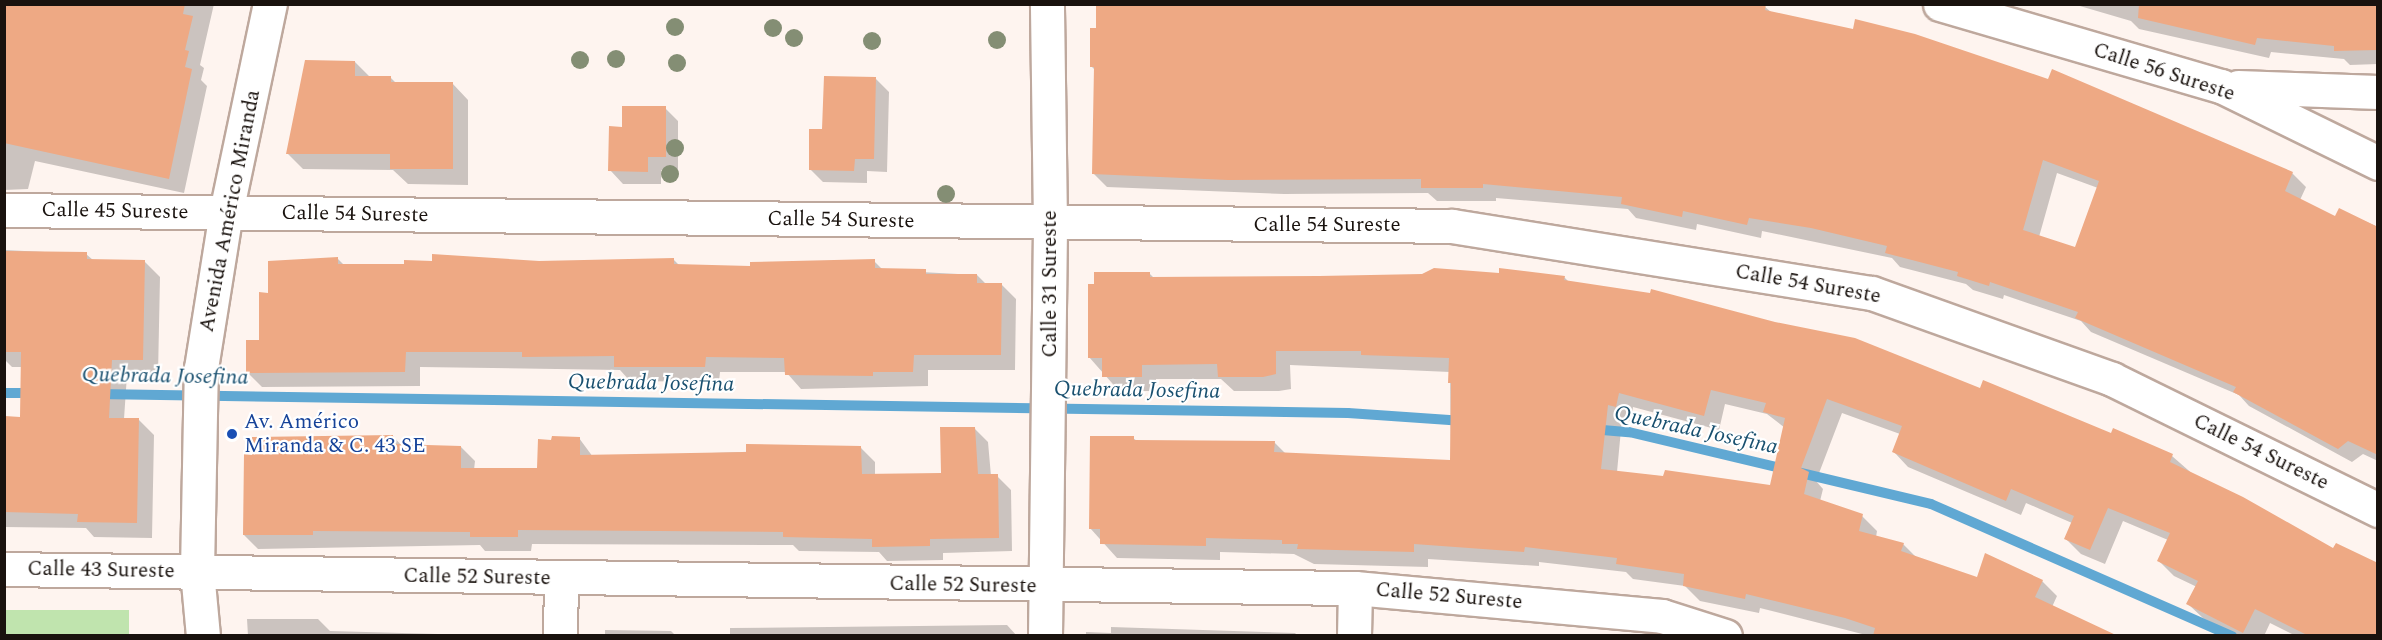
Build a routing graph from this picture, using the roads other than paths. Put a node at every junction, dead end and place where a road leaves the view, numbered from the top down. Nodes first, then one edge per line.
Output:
1 (270, 4) edge
2 (1047, 4) edge
3 (1940, 4) edge
4 (2221, 86) junction
5 (2378, 92) edge
6 (2378, 163) edge
7 (4, 210) edge
8 (226, 212) junction
9 (1050, 223) junction
10 (2378, 510) edge
11 (4, 569) edge
12 (197, 571) junction
13 (561, 579) junction
14 (1046, 586) junction
15 (1355, 588) junction
16 (1662, 626) edge
17 (203, 636) edge
18 (560, 636) edge
19 (1045, 636) edge
20 (1354, 636) edge
21 (1725, 636) edge

1 - 8 street, Avenida Américo Miranda
2 - 9 street, Calle 31 Sureste
3 - 4 street, Calle 56 Sureste
4 - 5 street
4 - 6 street, Calle 56 Sureste
7 - 8 street, Calle 45 Sureste
8 - 9 street, Calle 54 Sureste
8 - 12 street, Avenida Américo Miranda
9 - 10 street, Calle 54 Sureste
9 - 14 street, Calle 31 Sureste
11 - 12 street, Calle 43 Sureste
12 - 13 street, Calle 52 Sureste
12 - 17 street, Avenida Américo Miranda
13 - 14 street, Calle 52 Sureste
13 - 18 street
14 - 15 street, Calle 52 Sureste
14 - 19 street, Calle 31 Sureste
15 - 16 street, Calle 52 Sureste
15 - 20 street
16 - 21 street, Calle 52 Sureste

